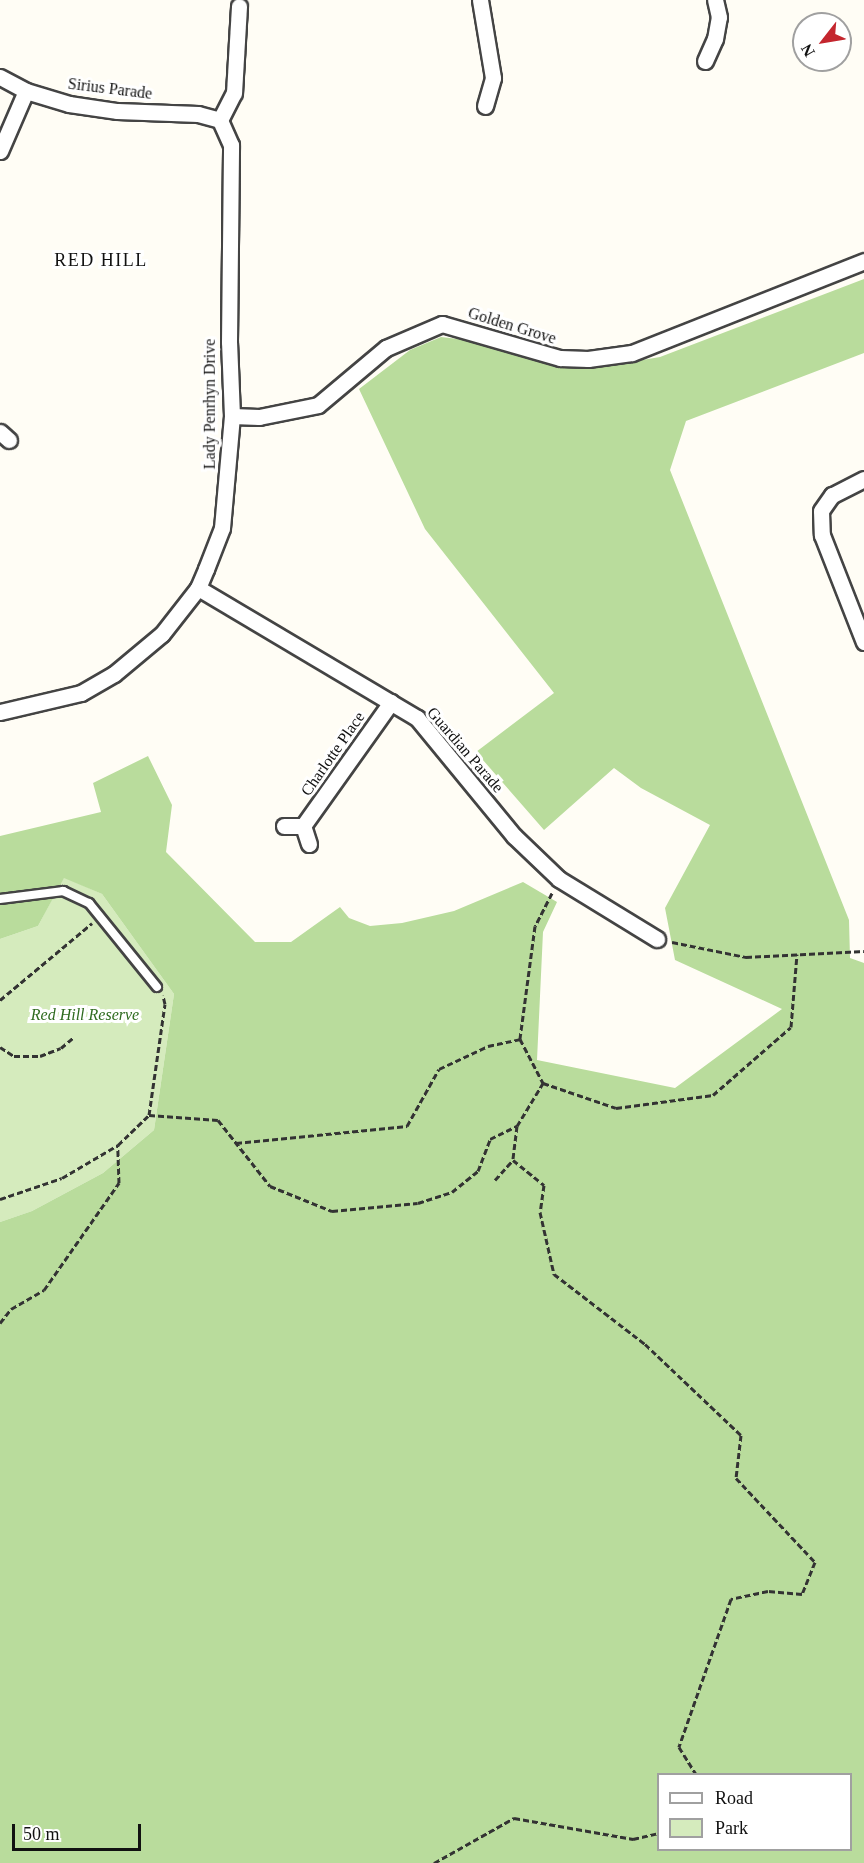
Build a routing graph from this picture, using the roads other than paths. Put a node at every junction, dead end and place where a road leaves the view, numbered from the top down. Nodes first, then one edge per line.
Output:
1 (480, 0) edge
2 (715, 0) edge
3 (239, 6) dead end
4 (705, 61) dead end
5 (0, 77) edge
6 (26, 92) junction
7 (485, 106) dead end
8 (220, 120) junction
9 (0, 151) edge
10 (864, 261) edge
11 (232, 416) junction
12 (864, 479) edge
13 (198, 588) junction
14 (864, 642) edge
15 (391, 702) junction
16 (0, 712) edge
17 (284, 826) dead end
18 (303, 826) junction
19 (309, 844) dead end
20 (0, 899) edge
21 (657, 939) road end
22 (156, 987) road end

1 - 7 street
2 - 4 street
3 - 8 street
5 - 6 street, Sirius Parade
6 - 8 street, Sirius Parade
6 - 9 street
8 - 11 street, Lady Penrhyn Drive
10 - 11 street, Golden Grove
11 - 13 street, Lady Penrhyn Drive
12 - 14 street
13 - 15 street, Guardian Parade
13 - 16 street, Lady Penrhyn Drive
15 - 18 street, Charlotte Place
15 - 21 street, Guardian Parade
17 - 18 street
18 - 19 street
20 - 22 lane

